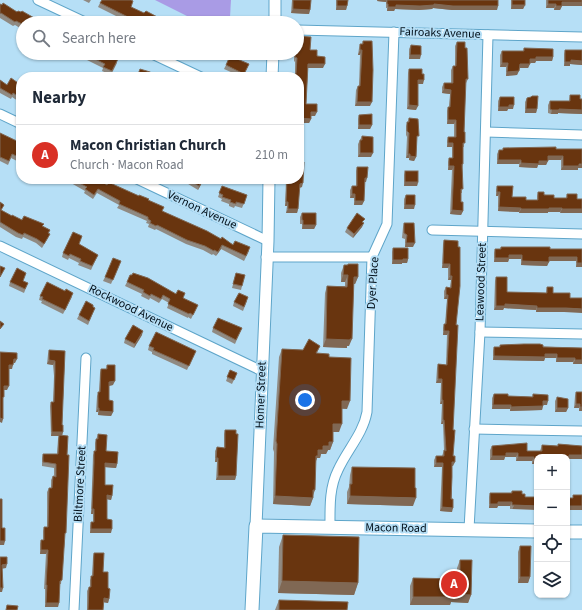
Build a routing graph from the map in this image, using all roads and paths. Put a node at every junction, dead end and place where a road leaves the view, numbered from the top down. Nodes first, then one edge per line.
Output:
1 (38, 0) edge
2 (275, 0) edge
3 (72, 16) edge
4 (274, 16) edge
5 (304, 30) edge
6 (394, 32) junction
7 (488, 35) junction
8 (582, 37) edge
9 (165, 60) edge
10 (273, 60) edge
11 (190, 72) edge
12 (272, 72) edge
13 (0, 114) edge
14 (16, 122) edge
15 (486, 132) junction
16 (582, 135) edge
17 (148, 184) edge
18 (269, 184) edge
19 (432, 230) dead end
20 (483, 232) junction
21 (582, 234) edge
22 (268, 241) junction
23 (0, 246) edge
24 (266, 257) junction
25 (372, 257) junction
26 (480, 332) junction
27 (582, 334) edge
28 (86, 358) dead end
29 (262, 371) junction
30 (474, 429) junction
31 (582, 431) edge
32 (256, 526) junction
33 (330, 528) junction
34 (469, 529) junction
35 (534, 531) edge
36 (570, 532) edge
37 (582, 532) edge
38 (74, 610) edge
39 (252, 610) edge

1 - 3 street
2 - 4 street
5 - 6 street, Fairoaks Avenue
6 - 7 street, Fairoaks Avenue
6 - 25 street, Dyer Place
7 - 8 street, Fairoaks Avenue
7 - 15 street, Leawood Street
9 - 11 street
10 - 12 street
13 - 14 street
15 - 16 street
15 - 20 street, Leawood Street
17 - 22 street, Vernon Avenue
18 - 22 street, Homer Street
19 - 20 street
20 - 21 street
20 - 26 street, Leawood Street
22 - 24 street, Homer Street
23 - 29 street, Rockwood Avenue
24 - 25 street
24 - 29 street, Homer Street
25 - 33 street, Dyer Place
26 - 27 street
26 - 30 street, Leawood Street
28 - 38 street, Biltmore Street
29 - 32 street, Homer Street
30 - 31 street
30 - 34 street, Leawood Street
32 - 33 main road, Macon Road
32 - 39 main road, Homer Street
33 - 34 main road, Macon Road
34 - 35 main road, Macon Road
36 - 37 main road

